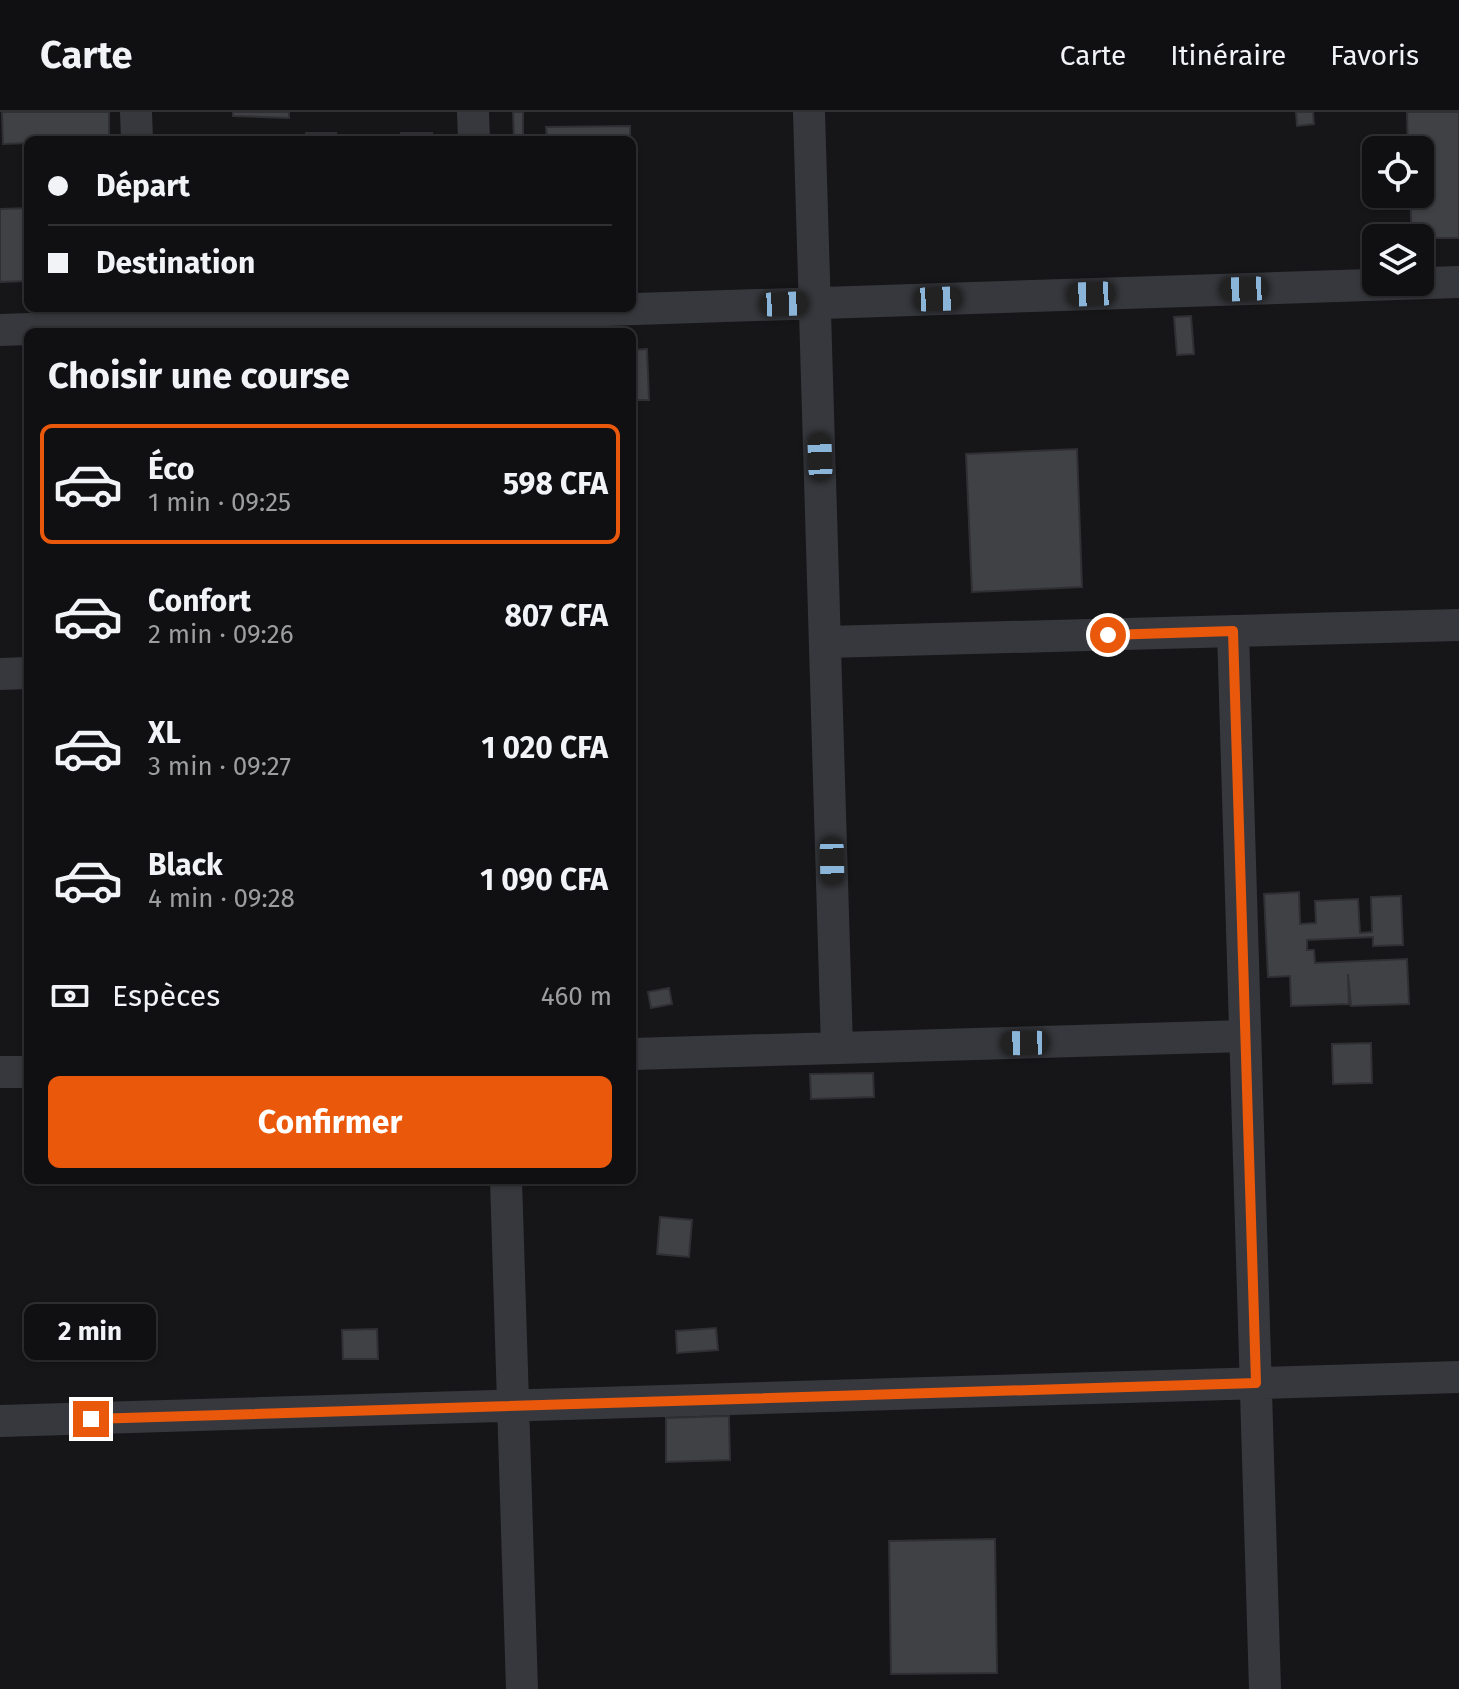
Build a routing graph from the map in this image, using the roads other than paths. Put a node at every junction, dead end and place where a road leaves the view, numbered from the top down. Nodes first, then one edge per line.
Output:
1 (136, 112) edge
2 (473, 112) edge
3 (809, 112) edge
4 (137, 136) edge
5 (474, 136) edge
6 (1459, 282) edge
7 (815, 303) junction
8 (636, 311) edge
9 (613, 312) edge
10 (479, 318) edge
11 (143, 322) edge
12 (36, 328) edge
13 (24, 329) edge
14 (0, 330) edge
15 (1459, 625) edge
16 (1233, 631) junction
17 (827, 642) junction
18 (24, 673) edge
19 (0, 674) edge
20 (1245, 1036) junction
21 (837, 1048) junction
22 (636, 1054) edge
23 (0, 1072) edge
24 (24, 1072) edge
25 (506, 1184) edge
26 (1459, 1377) edge
27 (1256, 1383) junction
28 (513, 1406) junction
29 (0, 1421) edge
30 (522, 1689) edge
31 (1265, 1689) edge

1 - 4 street
2 - 5 street
3 - 7 street
6 - 7 street
7 - 8 street
7 - 17 street
9 - 10 street
10 - 11 street
11 - 12 street
13 - 14 street
15 - 16 street
16 - 17 street
16 - 20 street
17 - 21 street
18 - 19 street
20 - 21 street
20 - 27 street
21 - 22 street
23 - 24 street
25 - 28 street
26 - 27 street
27 - 28 street
27 - 31 street
28 - 29 street
28 - 30 street

